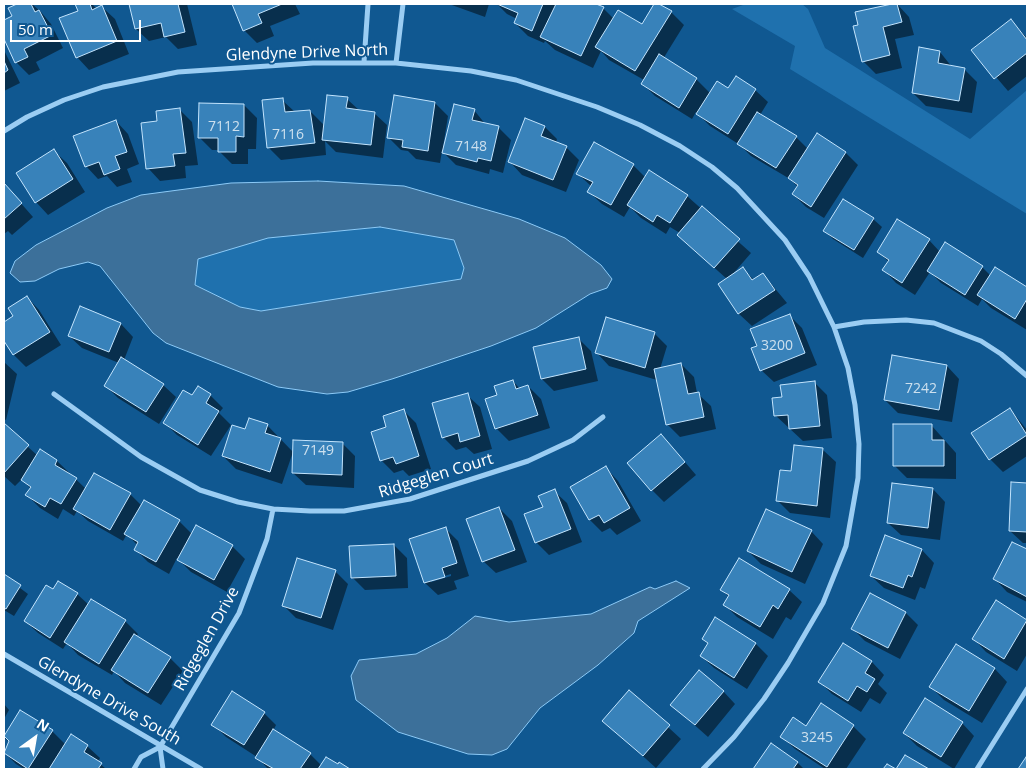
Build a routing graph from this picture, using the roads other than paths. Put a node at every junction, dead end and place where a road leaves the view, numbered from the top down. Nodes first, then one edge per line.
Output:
1 (368, 4) edge
2 (403, 4) edge
3 (364, 62) junction
4 (396, 63) junction
5 (4, 131) edge
6 (834, 327) junction
7 (1027, 376) edge
8 (54, 394) dead end
9 (603, 417) dead end
10 (272, 509) junction
11 (4, 654) edge
12 (1027, 689) edge
13 (160, 747) junction
14 (134, 769) edge
15 (163, 769) edge
16 (201, 769) edge
17 (702, 769) edge
18 (977, 769) edge

1 - 3 street
2 - 4 street
3 - 4 street, Glendyne Drive North
3 - 5 street, Glendyne Drive North
4 - 6 street, Glendyne Drive North
6 - 7 street
6 - 17 street, Glendyne Drive North
8 - 10 street, Ridgeglen Court
9 - 10 street, Ridgeglen Court
10 - 13 street, Ridgeglen Drive
11 - 13 street, Glendyne Drive South
12 - 18 street
13 - 14 street, Ridgeglen Drive
13 - 15 street
13 - 16 street, Glendyne Drive South

